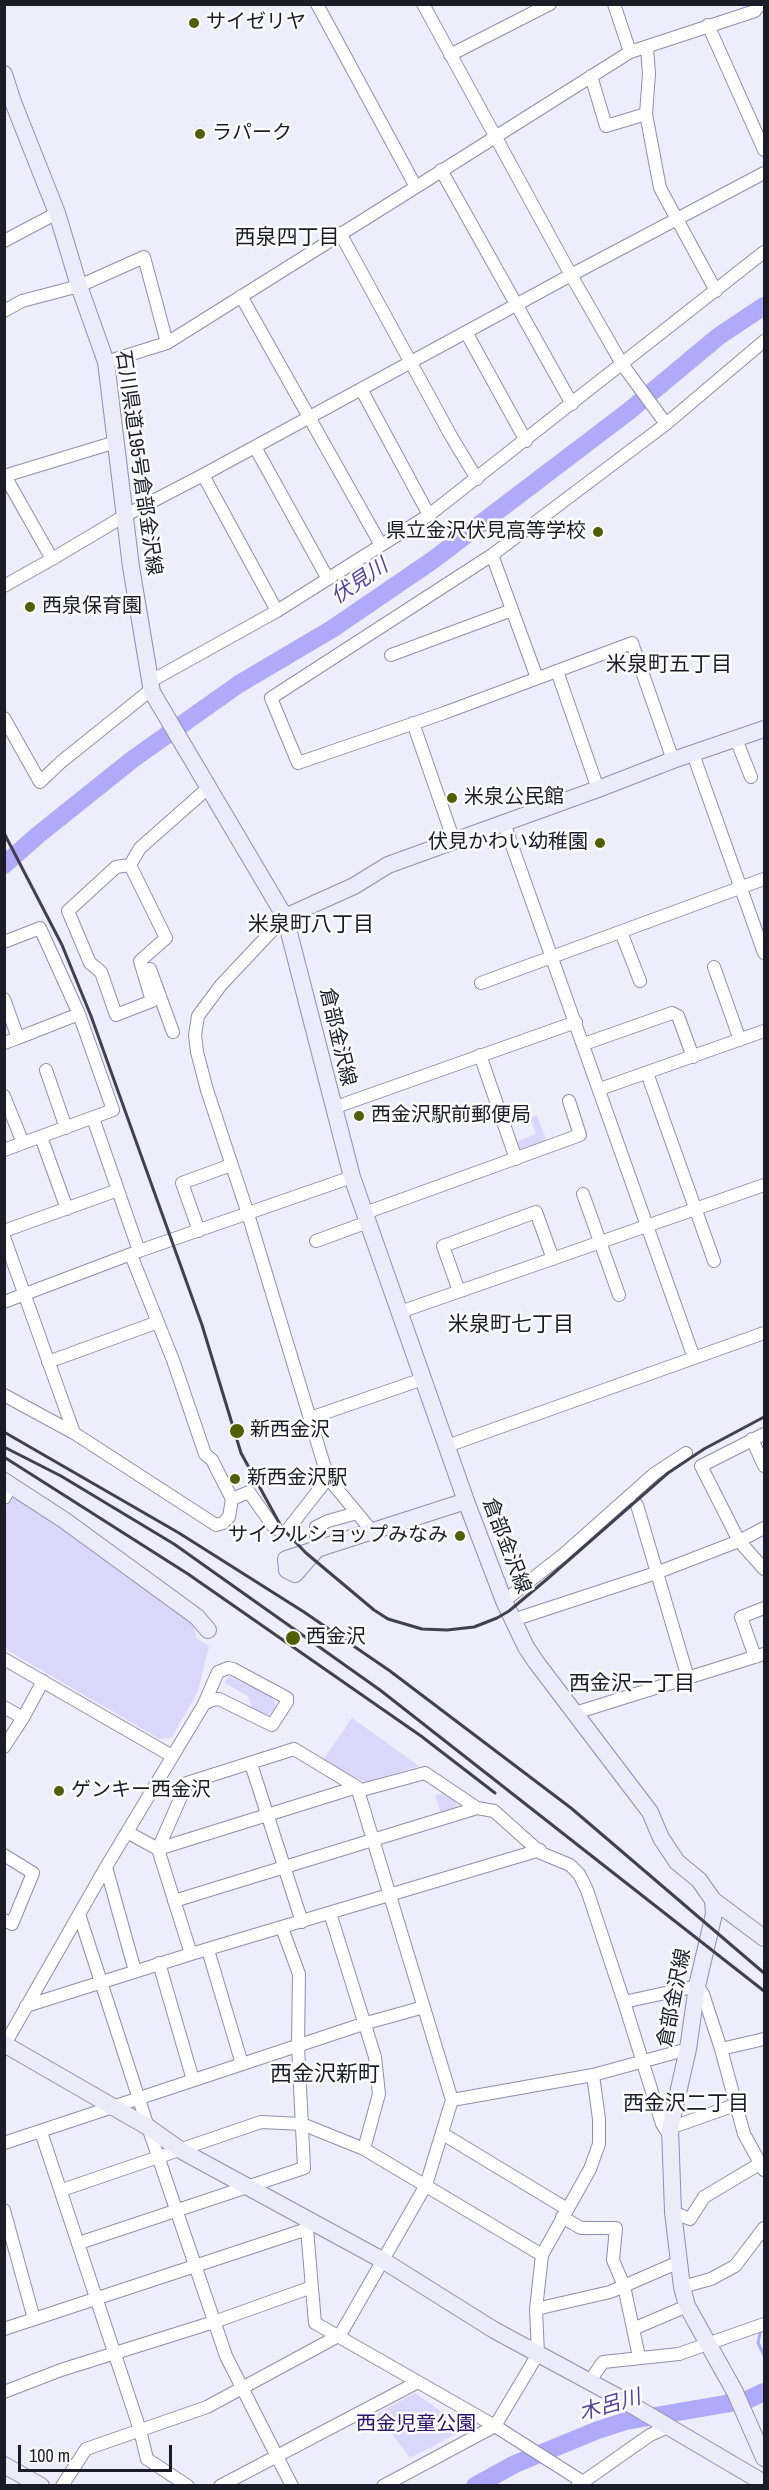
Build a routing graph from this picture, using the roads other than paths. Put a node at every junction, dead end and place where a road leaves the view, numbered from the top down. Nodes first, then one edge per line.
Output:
1 (317, 4) edge
2 (423, 4) edge
3 (550, 4) edge
4 (614, 4) edge
5 (760, 4) edge
6 (708, 25) junction
7 (647, 48) junction
8 (630, 52) junction
9 (450, 55) junction
10 (4, 74) edge
11 (591, 76) junction
12 (9, 104) edge
13 (646, 114) junction
14 (494, 136) junction
15 (765, 150) edge
16 (441, 170) junction
17 (765, 173) edge
18 (416, 187) junction
19 (57, 213) junction
20 (677, 219) junction
21 (340, 233) junction
22 (4, 241) edge
23 (765, 252) edge
24 (571, 275) junction
25 (79, 286) junction
26 (716, 291) junction
27 (241, 296) junction
28 (516, 305) junction
29 (4, 310) edge
30 (466, 332) junction
31 (765, 341) edge
32 (167, 343) junction
33 (106, 362) junction
34 (410, 362) junction
35 (624, 367) junction
36 (361, 389) junction
37 (572, 404) junction
38 (309, 417) junction
39 (664, 421) junction
40 (526, 441) junction
41 (116, 442) junction
42 (255, 447) junction
43 (203, 475) junction
44 (5, 476) edge
45 (477, 479) junction
46 (126, 515) junction
47 (429, 515) junction
48 (381, 545) junction
49 (492, 555) junction
50 (52, 559) junction
51 (328, 579) junction
52 (4, 586) edge
53 (512, 610) junction
54 (277, 611) junction
55 (391, 655) dead end
56 (557, 671) junction
57 (537, 678) junction
58 (152, 687) junction
59 (4, 718) edge
60 (413, 723) junction
61 (765, 729) edge
62 (736, 739) junction
63 (693, 754) junction
64 (673, 760) junction
65 (751, 777) dead end
66 (208, 788) junction
67 (598, 789) junction
68 (504, 823) junction
69 (454, 841) junction
70 (130, 865) junction
71 (765, 879) edge
72 (741, 888) junction
73 (285, 917) junction
74 (621, 932) junction
75 (4, 942) edge
76 (765, 953) edge
77 (553, 957) junction
78 (140, 961) junction
79 (714, 967) dead end
80 (640, 981) dead end
81 (481, 983) dead end
82 (4, 999) edge
83 (80, 1014) junction
84 (576, 1022) junction
85 (765, 1031) edge
86 (173, 1032) dead end
87 (18, 1038) junction
88 (740, 1040) junction
89 (4, 1043) edge
90 (584, 1044) junction
91 (480, 1055) junction
92 (693, 1057) junction
93 (46, 1070) dead end
94 (647, 1073) junction
95 (600, 1089) junction
96 (4, 1096) edge
97 (569, 1101) dead end
98 (333, 1108) junction
99 (93, 1118) junction
100 (66, 1128) junction
101 (41, 1137) junction
102 (23, 1143) junction
103 (4, 1150) edge
104 (516, 1159) junction
105 (231, 1165) junction
106 (352, 1177) junction
107 (765, 1185) edge
108 (118, 1190) junction
109 (583, 1194) dead end
110 (67, 1209) junction
111 (694, 1210) junction
112 (248, 1214) junction
113 (366, 1217) junction
114 (648, 1226) junction
115 (4, 1231) edge
116 (199, 1231) junction
117 (4, 1237) edge
118 (316, 1241) dead end
119 (600, 1243) junction
120 (135, 1253) junction
121 (553, 1259) junction
122 (714, 1261) dead end
123 (459, 1291) junction
124 (25, 1294) junction
125 (619, 1295) dead end
126 (4, 1302) edge
127 (400, 1312) junction
128 (158, 1322) junction
129 (765, 1333) edge
130 (694, 1358) junction
131 (48, 1362) junction
132 (423, 1379) junction
133 (4, 1395) edge
134 (310, 1418) junction
135 (74, 1433) junction
136 (765, 1434) edge
137 (752, 1439) junction
138 (447, 1446) junction
139 (686, 1454) dead end
140 (765, 1466) edge
141 (328, 1478) junction
142 (7, 1488) edge
143 (232, 1499) junction
144 (466, 1501) junction
145 (637, 1505) dead end
146 (357, 1513) junction
147 (290, 1528) dead end
148 (765, 1528) edge
149 (275, 1529) dead end
150 (372, 1531) junction
151 (739, 1541) junction
152 (316, 1550) joint
153 (765, 1569) edge
154 (656, 1573) junction
155 (504, 1601) junction
156 (765, 1608) edge
157 (513, 1620) junction
158 (208, 1630) dead end
159 (760, 1656) edge
160 (4, 1659) edge
161 (688, 1678) junction
162 (43, 1682) junction
163 (204, 1704) junction
164 (4, 1707) edge
165 (575, 1713) junction
166 (22, 1718) junction
167 (4, 1747) edge
168 (172, 1756) junction
169 (251, 1764) junction
170 (357, 1789) junction
171 (477, 1808) junction
172 (267, 1816) junction
173 (127, 1832) junction
174 (373, 1840) junction
175 (158, 1849) junction
176 (540, 1850) junction
177 (4, 1855) edge
178 (106, 1867) junction
179 (283, 1868) junction
180 (390, 1893) junction
181 (713, 1900) junction
182 (174, 1901) junction
183 (330, 1913) junction
184 (79, 1914) junction
185 (4, 1920) edge
186 (302, 1922) junction
187 (282, 1928) junction
188 (765, 1938) edge
189 (208, 1950) junction
190 (191, 1954) junction
191 (159, 1963) junction
192 (135, 1971) junction
193 (101, 1982) junction
194 (697, 1986) junction
195 (624, 2002) junction
196 (26, 2006) junction
197 (424, 2007) junction
198 (363, 2024) junction
199 (765, 2039) edge
200 (5, 2045) edge
201 (298, 2046) junction
202 (688, 2049) junction
203 (722, 2049) junction
204 (642, 2062) junction
205 (242, 2064) junction
206 (593, 2075) junction
207 (193, 2080) junction
208 (139, 2100) junction
209 (452, 2100) junction
210 (735, 2105) junction
211 (112, 2108) junction
212 (302, 2124) junction
213 (148, 2127) junction
214 (41, 2132) junction
215 (670, 2132) junction
216 (443, 2134) junction
217 (4, 2144) edge
218 (364, 2149) junction
219 (182, 2151) junction
220 (159, 2157) junction
221 (763, 2167) edge
222 (426, 2185) junction
223 (250, 2186) junction
224 (62, 2190) junction
225 (4, 2210) edge
226 (177, 2211) junction
227 (564, 2212) junction
228 (673, 2212) junction
229 (306, 2223) junction
230 (765, 2228) edge
231 (79, 2243) junction
232 (542, 2254) junction
233 (384, 2261) junction
234 (679, 2262) junction
235 (196, 2267) junction
236 (624, 2286) junction
237 (312, 2287) junction
238 (682, 2287) junction
239 (98, 2299) junction
240 (687, 2306) junction
241 (536, 2308) junction
242 (34, 2319) junction
243 (214, 2322) junction
244 (759, 2326) edge
245 (4, 2329) edge
246 (633, 2329) junction
247 (340, 2335) junction
248 (710, 2344) junction
249 (114, 2353) junction
250 (538, 2354) junction
251 (639, 2357) junction
252 (418, 2382) junction
253 (589, 2382) junction
254 (241, 2387) junction
255 (4, 2391) edge
256 (664, 2425) junction
257 (495, 2426) junction
258 (140, 2430) junction
259 (277, 2457) junction
260 (765, 2458) edge
261 (4, 2465) edge
262 (765, 2483) edge
263 (226, 2484) edge
264 (582, 2484) edge
265 (41, 2486) edge
266 (62, 2486) edge
267 (188, 2486) edge
268 (292, 2486) edge
269 (383, 2486) edge

1 - 18 street
2 - 9 street
3 - 9 street
4 - 8 street
5 - 6 street
6 - 7 street
6 - 15 street
7 - 8 street
7 - 13 street
8 - 11 street
9 - 14 street
10 - 12 main road, 石川県道195号倉部金沢線
11 - 13 street
11 - 14 street
12 - 19 main road, 石川県道195号倉部金沢線
13 - 20 street
14 - 16 street
14 - 24 street
16 - 18 street
16 - 28 street
17 - 20 street
18 - 21 street
19 - 22 street
19 - 25 main road, 石川県道195号倉部金沢線
20 - 24 street
20 - 26 street
21 - 27 street
21 - 34 street
23 - 26 street
24 - 28 street
24 - 35 street
25 - 29 street
25 - 32 street
25 - 33 main road, 石川県道195号倉部金沢線
26 - 35 street
27 - 32 street
27 - 38 street
28 - 30 street
28 - 37 street
30 - 34 street
30 - 40 street
31 - 39 street
32 - 33 street
33 - 41 main road, 石川県道195号倉部金沢線
34 - 36 street
34 - 45 street
35 - 37 street
35 - 39 street
36 - 38 street
36 - 47 street
37 - 40 street
38 - 42 street
38 - 48 street
39 - 49 street
40 - 45 street
41 - 44 street
41 - 46 main road, 石川県道195号倉部金沢線
42 - 43 street
42 - 51 street
43 - 46 street
43 - 54 street
44 - 50 street
45 - 47 street
46 - 50 street
46 - 58 main road, 石川県道195号倉部金沢線
47 - 48 street
48 - 51 street
49 - 53 street
49 - 60 street
50 - 52 street
51 - 54 street
53 - 55 street
53 - 57 street
54 - 58 street
56 - 57 street
56 - 64 street
56 - 67 street
57 - 60 street
58 - 59 street
58 - 66 main road, 倉部金沢線
60 - 69 street
61 - 62 main road
62 - 63 main road
62 - 65 street
63 - 64 main road
63 - 72 street
64 - 67 main road
66 - 70 street
66 - 73 main road, 倉部金沢線
67 - 68 main road
68 - 69 main road
68 - 77 street
69 - 73 main road
70 - 78 street
70 - 78 street
71 - 72 street
72 - 74 street
72 - 76 street
73 - 98 main road, 倉部金沢線
73 - 105 street
74 - 77 street
74 - 80 street
75 - 83 street
77 - 81 street
77 - 84 street
78 - 86 street
79 - 88 street
82 - 87 street
83 - 87 street
83 - 99 street
84 - 90 street
84 - 91 street
85 - 88 street
87 - 89 street
88 - 92 street
90 - 92 street
90 - 95 street
91 - 98 street
91 - 104 street
92 - 94 street
93 - 100 street
94 - 95 street
94 - 111 street
95 - 114 street
96 - 102 street
97 - 104 street
98 - 106 main road, 倉部金沢線
99 - 100 street
99 - 108 street
100 - 101 street
101 - 102 street
101 - 110 street
102 - 103 street
104 - 113 street
105 - 112 street
105 - 116 street
106 - 112 street
106 - 113 main road, 倉部金沢線
107 - 111 street
108 - 110 street
108 - 120 street
109 - 119 street
110 - 115 street
111 - 114 street
111 - 122 street
112 - 116 street
112 - 134 street
113 - 118 street
113 - 127 main road, 倉部金沢線
114 - 119 street
114 - 130 street
116 - 120 street
117 - 124 street
119 - 121 street
119 - 125 street
120 - 124 street
120 - 128 street
121 - 123 street
121 - 123 street
123 - 127 street
124 - 126 street
124 - 131 street
127 - 132 main road, 倉部金沢線
128 - 131 street
128 - 143 street
129 - 130 street
130 - 138 street
131 - 135 street
132 - 134 street
132 - 138 main road, 倉部金沢線
133 - 135 street
134 - 141 street
135 - 143 street
136 - 137 street
137 - 140 street
137 - 151 street
138 - 144 main road, 倉部金沢線
139 - 155 street
141 - 146 street
141 - 147 street
142 - 158 main road
143 - 149 street
144 - 150 main road
144 - 155 main road, 倉部金沢線
145 - 154 street
146 - 150 street
146 - 152 street
148 - 151 street
150 - 152 main road
151 - 153 street
151 - 154 street
154 - 157 street
154 - 161 street
155 - 157 main road, 倉部金沢線
156 - 159 street
157 - 165 main road, 倉部金沢線
159 - 161 street
160 - 162 street
161 - 165 street
162 - 166 street
162 - 168 street
163 - 163 street
163 - 168 street
164 - 166 street
165 - 181 main road, 倉部金沢線
166 - 167 street
168 - 173 street
169 - 170 street
169 - 172 street
169 - 175 street
170 - 171 street
170 - 172 street
170 - 174 street
171 - 174 street
171 - 176 street
172 - 175 street
172 - 179 street
173 - 175 street
173 - 178 street
174 - 179 street
174 - 180 street
175 - 182 street
176 - 180 street
176 - 195 street
177 - 185 street
178 - 184 street
178 - 192 street
179 - 182 street
179 - 186 street
180 - 183 street
180 - 197 street
181 - 188 main road
181 - 194 main road, 倉部金沢線
182 - 190 street
183 - 186 street
183 - 198 street
184 - 193 street
184 - 196 street
186 - 187 street
187 - 189 street
187 - 201 street
189 - 190 street
189 - 205 street
190 - 191 street
191 - 192 street
191 - 207 street
192 - 193 street
193 - 196 street
193 - 208 street
194 - 195 street
194 - 202 main road, 倉部金沢線
194 - 203 street
195 - 204 street
196 - 200 street
197 - 198 street
197 - 209 street
198 - 201 street
198 - 218 street
199 - 203 street
200 - 211 main road
201 - 205 street
201 - 212 street
202 - 204 street
202 - 215 main road, 倉部金沢線
203 - 210 street
204 - 206 street
204 - 215 street
205 - 207 street
206 - 209 street
206 - 227 street
207 - 208 street
208 - 211 street
208 - 213 street
209 - 216 street
210 - 215 street
210 - 221 street
211 - 213 main road
211 - 214 street
212 - 218 street
212 - 219 street
212 - 223 street
213 - 219 main road
213 - 220 street
214 - 217 street
214 - 224 street
215 - 228 main road, 倉部金沢線
216 - 222 street
216 - 227 street
218 - 222 street
219 - 220 street
219 - 223 main road
220 - 224 street
220 - 226 street
221 - 228 street
222 - 232 street
222 - 233 street
223 - 226 street
223 - 229 main road
224 - 231 street
225 - 242 street
226 - 231 street
226 - 235 street
227 - 232 street
227 - 236 street
228 - 234 main road, 倉部金沢線
229 - 233 main road
229 - 235 street
229 - 237 street
230 - 238 street
231 - 239 street
232 - 241 street
233 - 247 street
233 - 250 main road
234 - 236 street
234 - 238 main road, 倉部金沢線
235 - 239 street
235 - 243 street
236 - 241 street
236 - 246 street
237 - 243 street
237 - 247 street
238 - 240 main road, 倉部金沢線
239 - 242 street
239 - 249 street
240 - 246 street
240 - 248 main road, 倉部金沢線
241 - 250 street
242 - 245 street
243 - 249 street
243 - 254 street
244 - 248 street
246 - 251 street
247 - 252 street
247 - 254 street
248 - 251 street
248 - 260 main road, 倉部金沢線
249 - 255 street
249 - 258 street
250 - 253 main road
250 - 257 street
251 - 253 street
252 - 257 street
252 - 259 street
253 - 256 main road
254 - 258 street
254 - 259 street
256 - 262 main road
256 - 264 street
257 - 264 street
257 - 269 street
258 - 266 street
258 - 267 street
259 - 263 street
259 - 268 street
261 - 265 main road

